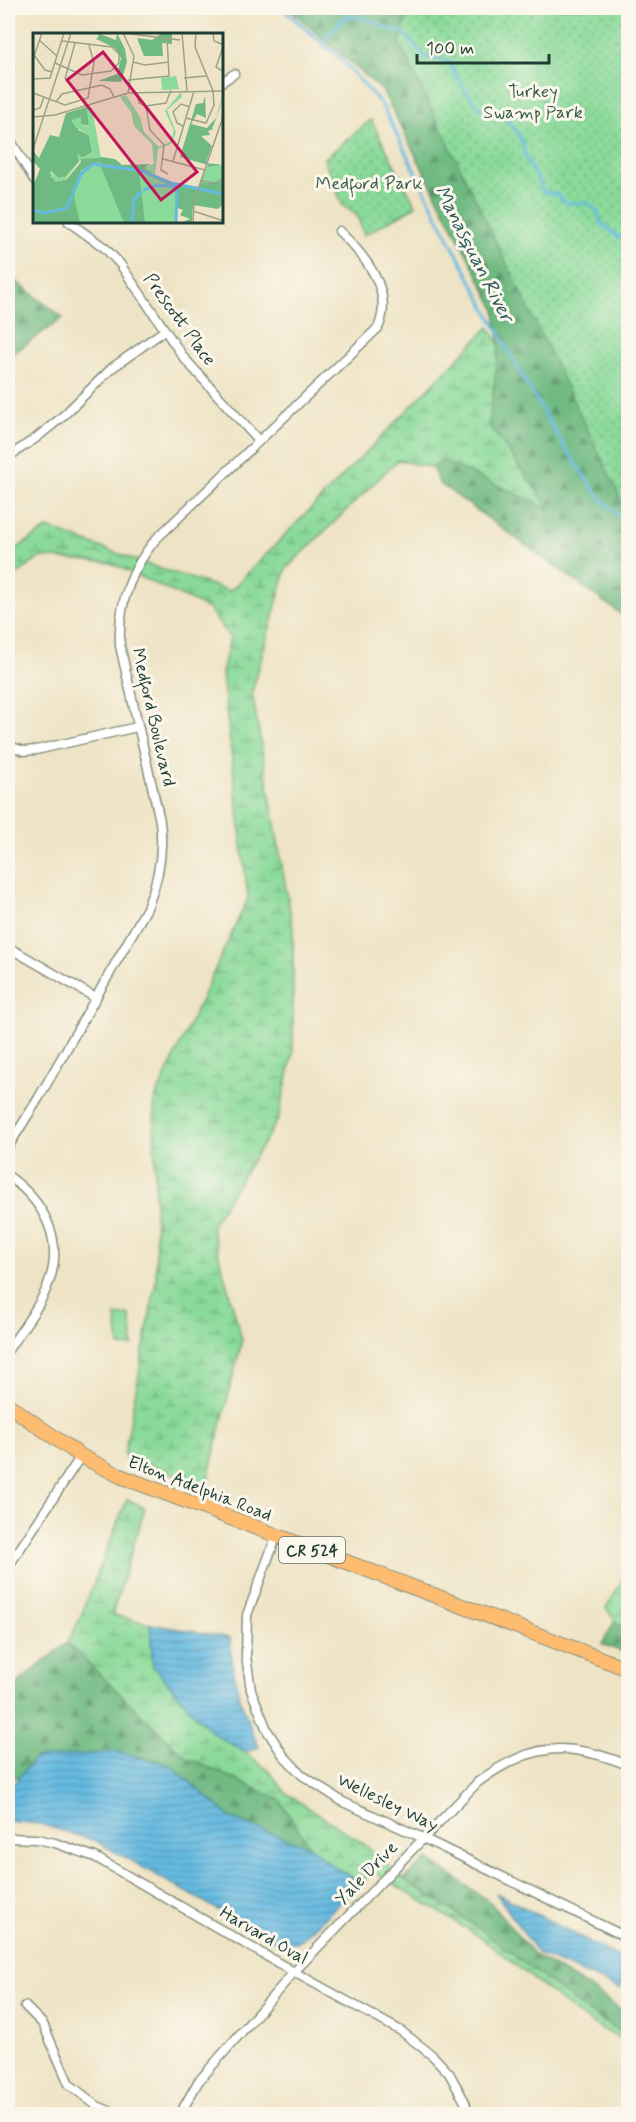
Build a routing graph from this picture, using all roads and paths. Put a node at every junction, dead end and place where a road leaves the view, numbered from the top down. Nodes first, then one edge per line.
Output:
1 (234, 75) dead end
2 (224, 81) edge
3 (8, 136) edge
4 (33, 178) edge
5 (72, 224) edge
6 (339, 231) dead end
7 (165, 330) junction
8 (259, 441) junction
9 (8, 457) edge
10 (137, 727) junction
11 (8, 746) edge
12 (8, 947) edge
13 (96, 998) junction
14 (8, 1147) edge
15 (8, 1176) edge
16 (8, 1350) edge
17 (8, 1405) edge
18 (81, 1456) junction
19 (276, 1537) junction
20 (8, 1567) edge
21 (628, 1669) edge
22 (628, 1765) edge
23 (8, 1838) edge
24 (423, 1838) junction
25 (628, 1938) edge
26 (294, 1972) junction
27 (25, 2006) dead end
28 (117, 2115) edge
29 (180, 2115) edge
30 (468, 2115) edge

1 - 2 street
3 - 4 street
5 - 7 street, Prescott Place
6 - 8 street, Medford Boulevard
7 - 8 street, Prescott Place
7 - 9 street
8 - 10 street, Medford Boulevard
10 - 11 street
10 - 13 street, Medford Boulevard
12 - 13 street
13 - 14 street, Medford Boulevard
15 - 16 street
17 - 18 main road, Elton Adelphia Road / CR 524
18 - 19 main road, Elton Adelphia Road / CR 524
18 - 20 street
19 - 21 main road, Elton Adelphia Road / CR 524
19 - 24 street, Wellesley Way
22 - 24 street, Yale Drive
23 - 26 street, Harvard Oval
24 - 25 street, Wellesley Way
24 - 26 street, Yale Drive
26 - 29 street, Yale Drive
26 - 30 street, Harvard Oval
27 - 28 street

